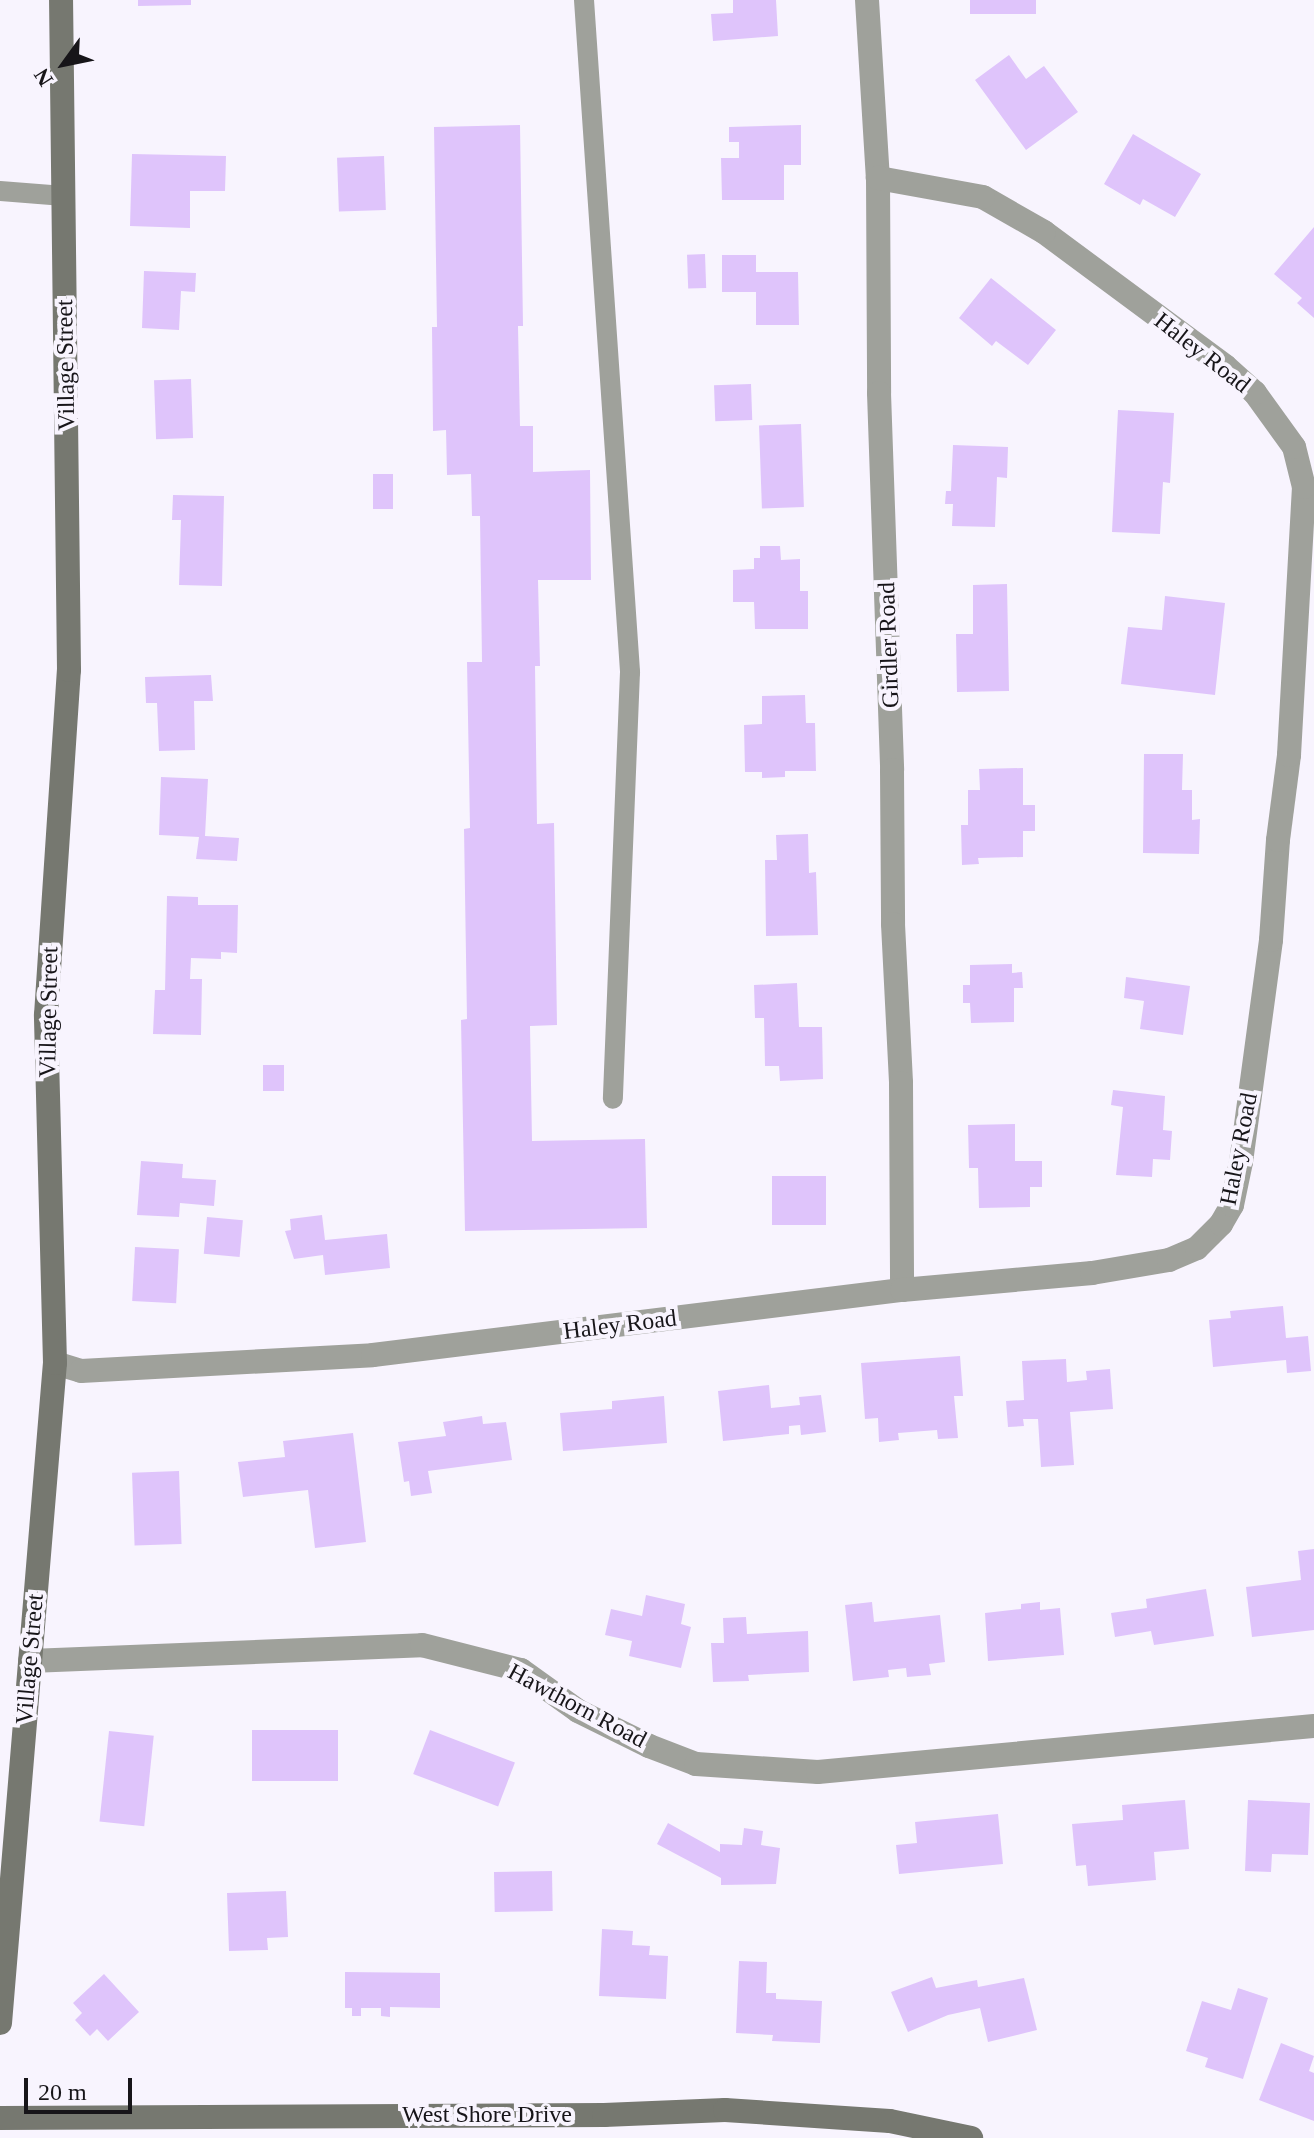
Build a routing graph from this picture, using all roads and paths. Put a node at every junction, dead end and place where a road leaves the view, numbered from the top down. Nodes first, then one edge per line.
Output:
1 (61, 0) edge
2 (584, 0) edge
3 (867, 0) edge
4 (878, 178) junction
5 (0, 191) edge
6 (64, 196) junction
7 (613, 1099) dead end
8 (902, 1290) junction
9 (55, 1363) junction
10 (30, 1661) junction
11 (1314, 1726) edge
12 (0, 2023) edge
13 (0, 2118) edge
14 (971, 2138) edge

1 - 6 main road, Village Street
2 - 7 lane
3 - 4 street, Girdler Road
4 - 8 street, Girdler Road
4 - 8 street, Haley Road
5 - 6 lane
6 - 9 main road, Village Street
8 - 9 street, Haley Road
9 - 10 main road, Village Street
10 - 11 street, Hawthorn Road
10 - 12 main road, Village Street
13 - 14 main road, West Shore Drive

